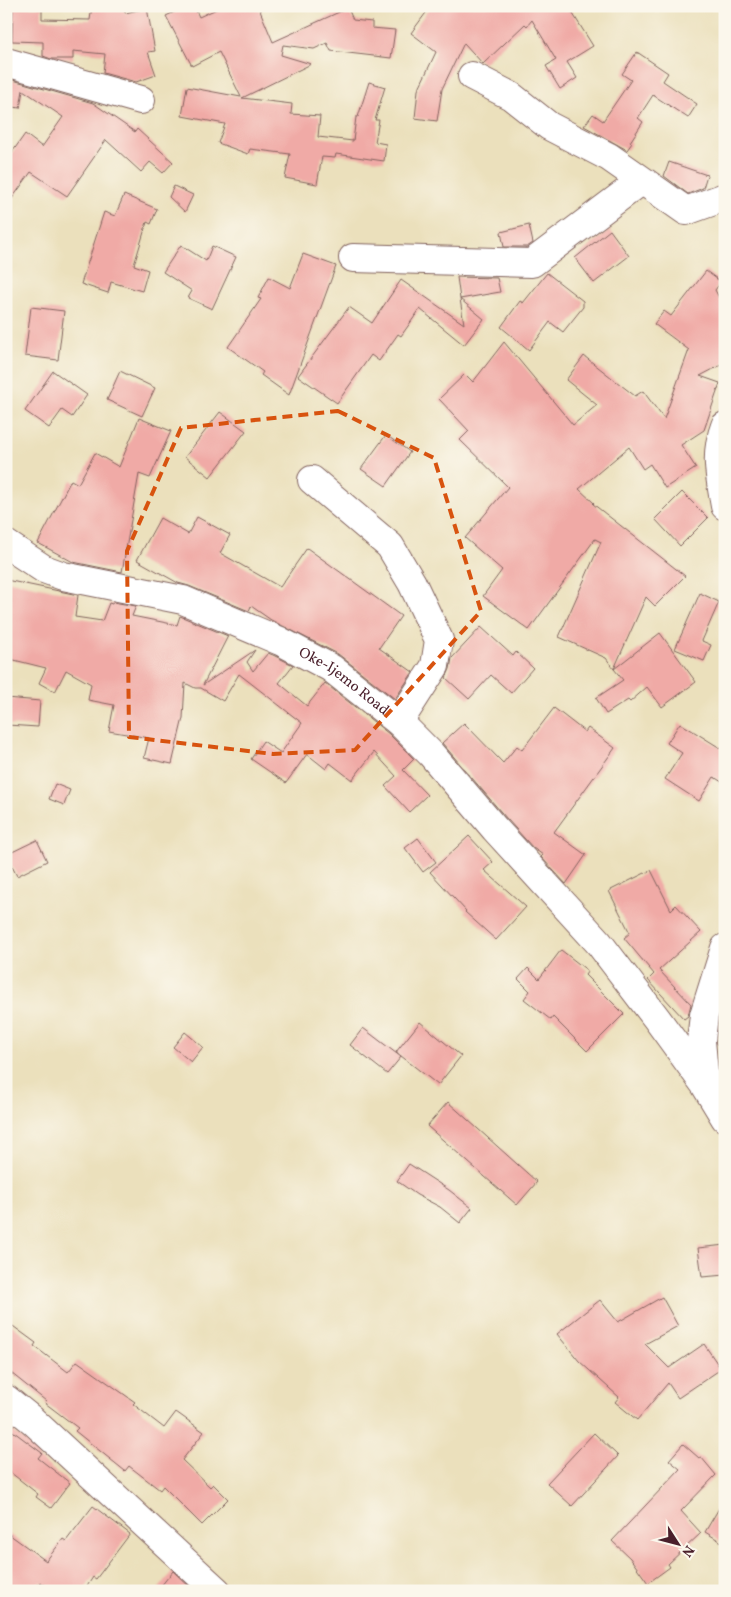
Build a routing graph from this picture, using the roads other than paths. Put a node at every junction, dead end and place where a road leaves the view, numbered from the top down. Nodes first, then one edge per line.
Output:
1 (6, 62) edge
2 (472, 76) dead end
3 (141, 100) dead end
4 (641, 180) junction
5 (725, 197) edge
6 (353, 258) dead end
7 (725, 426) edge
8 (312, 480) dead end
9 (725, 506) edge
10 (6, 544) edge
11 (399, 722) junction
12 (725, 948) edge
13 (705, 1084) junction
14 (725, 1118) edge
15 (6, 1399) edge
16 (217, 1591) edge

1 - 3 street
2 - 4 street
4 - 5 street
4 - 6 street
7 - 9 street
8 - 11 street
10 - 11 street, Oke-Ijemo Road
11 - 13 street, Oke-Ijemo Road
12 - 13 street
13 - 14 street, Oke-Ijemo Road
15 - 16 street

